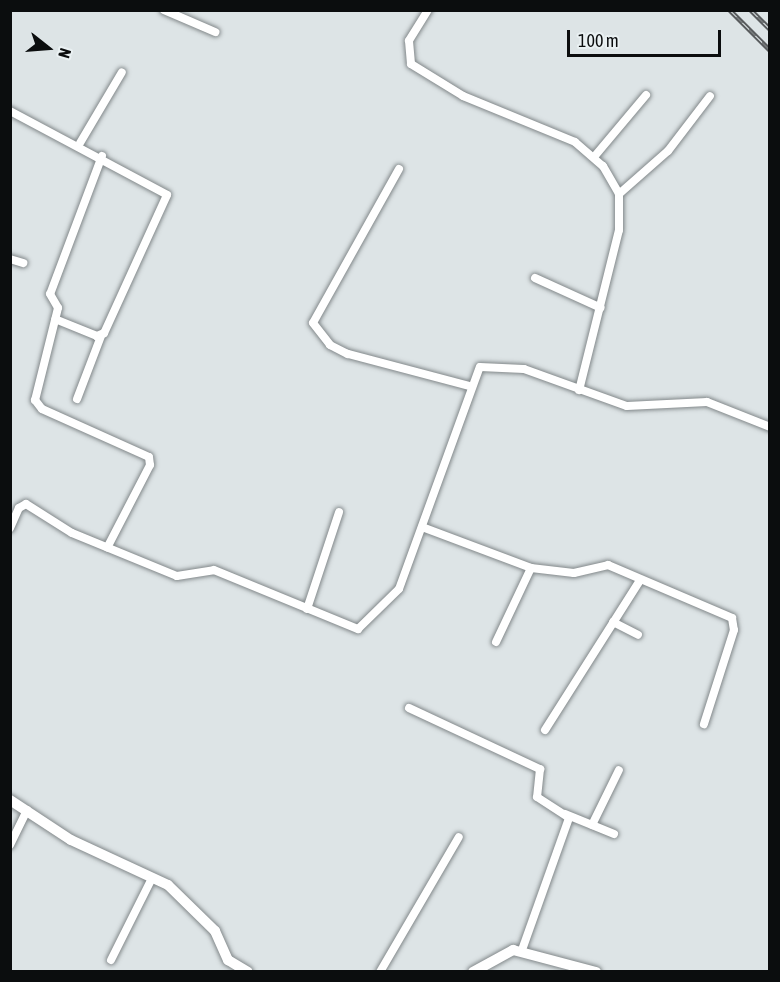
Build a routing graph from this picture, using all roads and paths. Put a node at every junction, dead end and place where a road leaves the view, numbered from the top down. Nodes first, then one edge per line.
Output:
1 (164, 10) edge
2 (428, 10) edge
3 (215, 32) dead end
4 (122, 72) dead end
5 (646, 95) dead end
6 (710, 96) dead end
7 (10, 111) edge
8 (80, 143) junction
9 (102, 156) junction
10 (594, 157) junction
11 (399, 169) dead end
12 (619, 194) junction
13 (10, 259) edge
14 (23, 263) dead end
15 (535, 278) dead end
16 (601, 308) junction
17 (55, 319) junction
18 (101, 336) junction
19 (470, 386) junction
20 (579, 390) junction
21 (77, 399) dead end
22 (770, 427) edge
23 (339, 512) dead end
24 (422, 526) junction
25 (10, 528) edge
26 (107, 548) junction
27 (531, 568) junction
28 (639, 582) junction
29 (307, 609) junction
30 (613, 622) junction
31 (638, 635) dead end
32 (496, 642) dead end
33 (409, 708) dead end
34 (704, 724) dead end
35 (545, 730) dead end
36 (619, 770) dead end
37 (10, 800) edge
38 (27, 810) junction
39 (565, 814) junction
40 (592, 825) junction
41 (614, 834) dead end
42 (459, 837) dead end
43 (10, 845) edge
44 (152, 878) junction
45 (522, 950) junction
46 (111, 960) dead end
47 (248, 972) edge
48 (380, 972) edge
49 (473, 972) edge
50 (596, 972) edge

1 - 3 street
2 - 10 street
4 - 8 street
5 - 10 street
6 - 12 street
7 - 8 street
8 - 9 street
9 - 17 street
9 - 18 street
10 - 12 street
11 - 19 street
12 - 16 street
13 - 14 street
15 - 16 street
16 - 20 street
17 - 18 street
17 - 26 street
18 - 21 street
19 - 20 street
19 - 24 street
20 - 22 street
23 - 29 street
24 - 27 street
24 - 29 street
25 - 26 street
26 - 29 street
27 - 28 street
27 - 32 street
28 - 30 street
28 - 34 street
30 - 31 street
30 - 35 street
33 - 39 street
36 - 40 street
37 - 38 street
38 - 43 street
38 - 44 street
39 - 40 street
39 - 45 street
40 - 41 street
42 - 48 street
44 - 46 street
44 - 47 street
45 - 49 street
45 - 50 street

